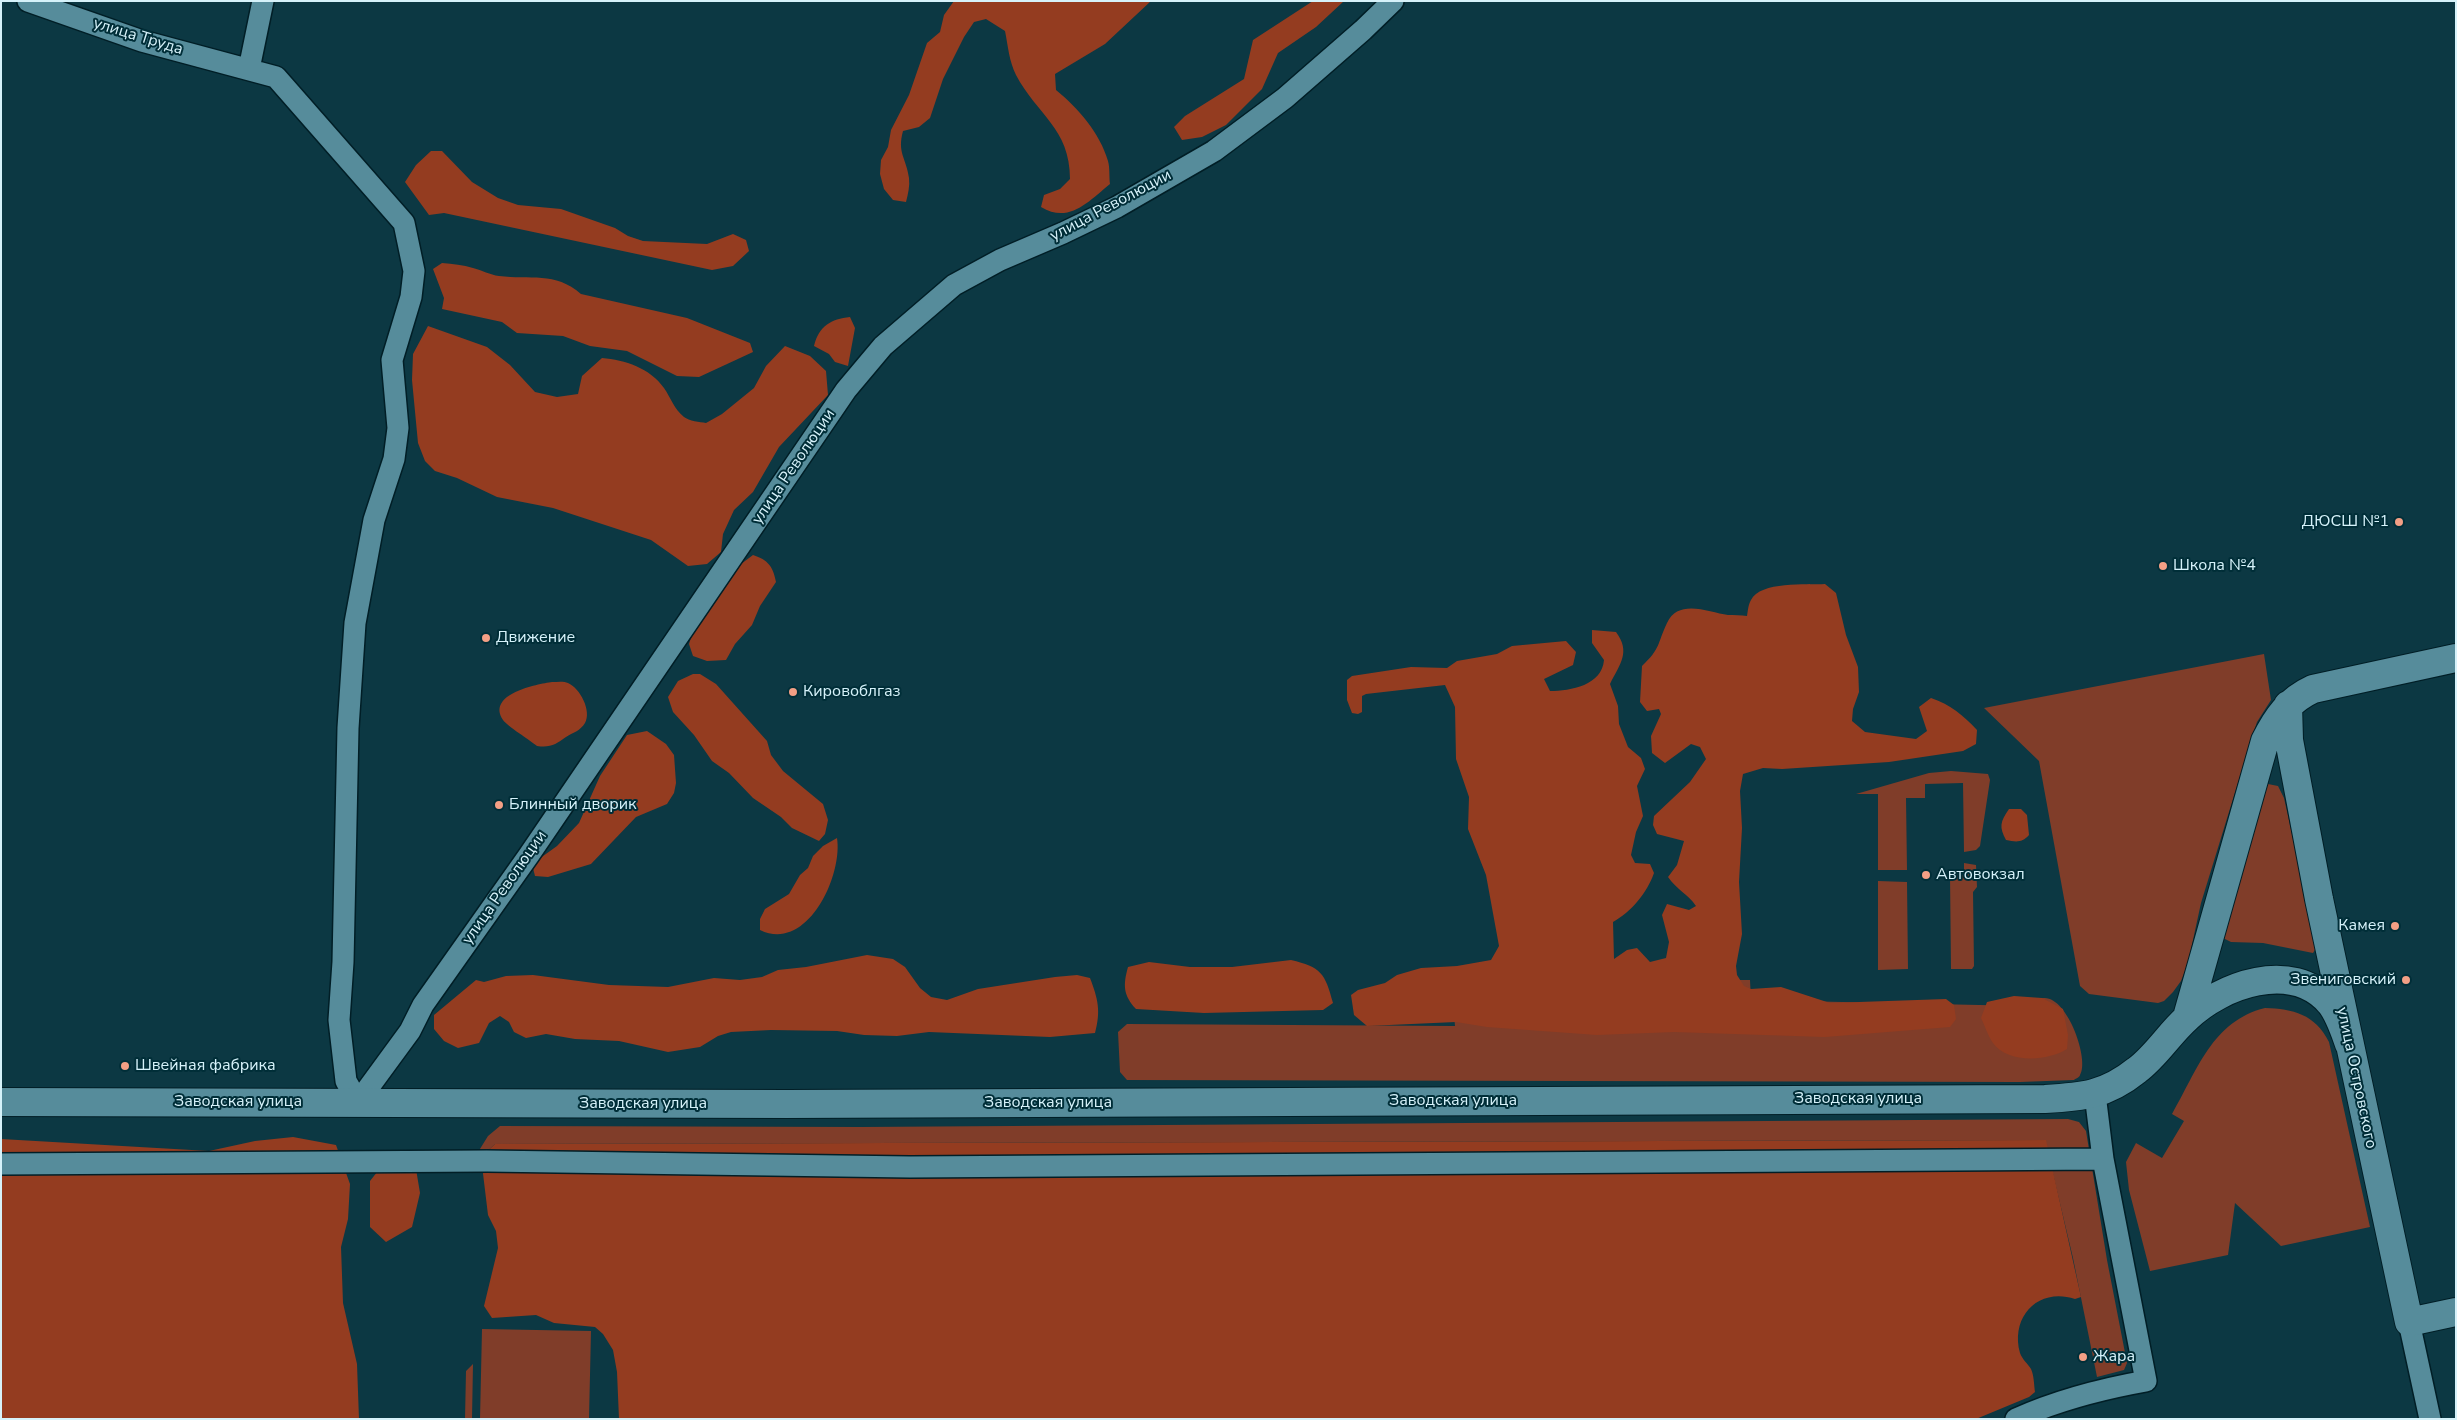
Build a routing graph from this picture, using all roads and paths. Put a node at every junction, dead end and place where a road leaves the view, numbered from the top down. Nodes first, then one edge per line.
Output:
1 (28, 1) edge
2 (263, 1) edge
3 (1393, 1) edge
4 (249, 69) junction
5 (2456, 658) edge
6 (2288, 705) junction
7 (2188, 1017) junction
8 (2349, 1044) junction
9 (2095, 1094) junction
10 (1, 1102) edge
11 (358, 1102) junction
12 (2102, 1159) junction
13 (1, 1164) edge
14 (2456, 1312) edge
15 (2409, 1322) junction
16 (2016, 1419) edge
17 (2430, 1419) edge

1 - 4 street, улица Труда
2 - 4 street
3 - 11 street, улица Революции
4 - 11 street, улица Труда
5 - 6 main road
6 - 7 main road
6 - 8 main road, улица Островского
7 - 8 main road
7 - 9 main road
8 - 15 main road, улица Островского
9 - 11 main road, Заводская улица
9 - 12 street
10 - 11 main road, Заводская улица
12 - 13 street
12 - 16 street
14 - 15 main road
15 - 17 street, улица Островского

